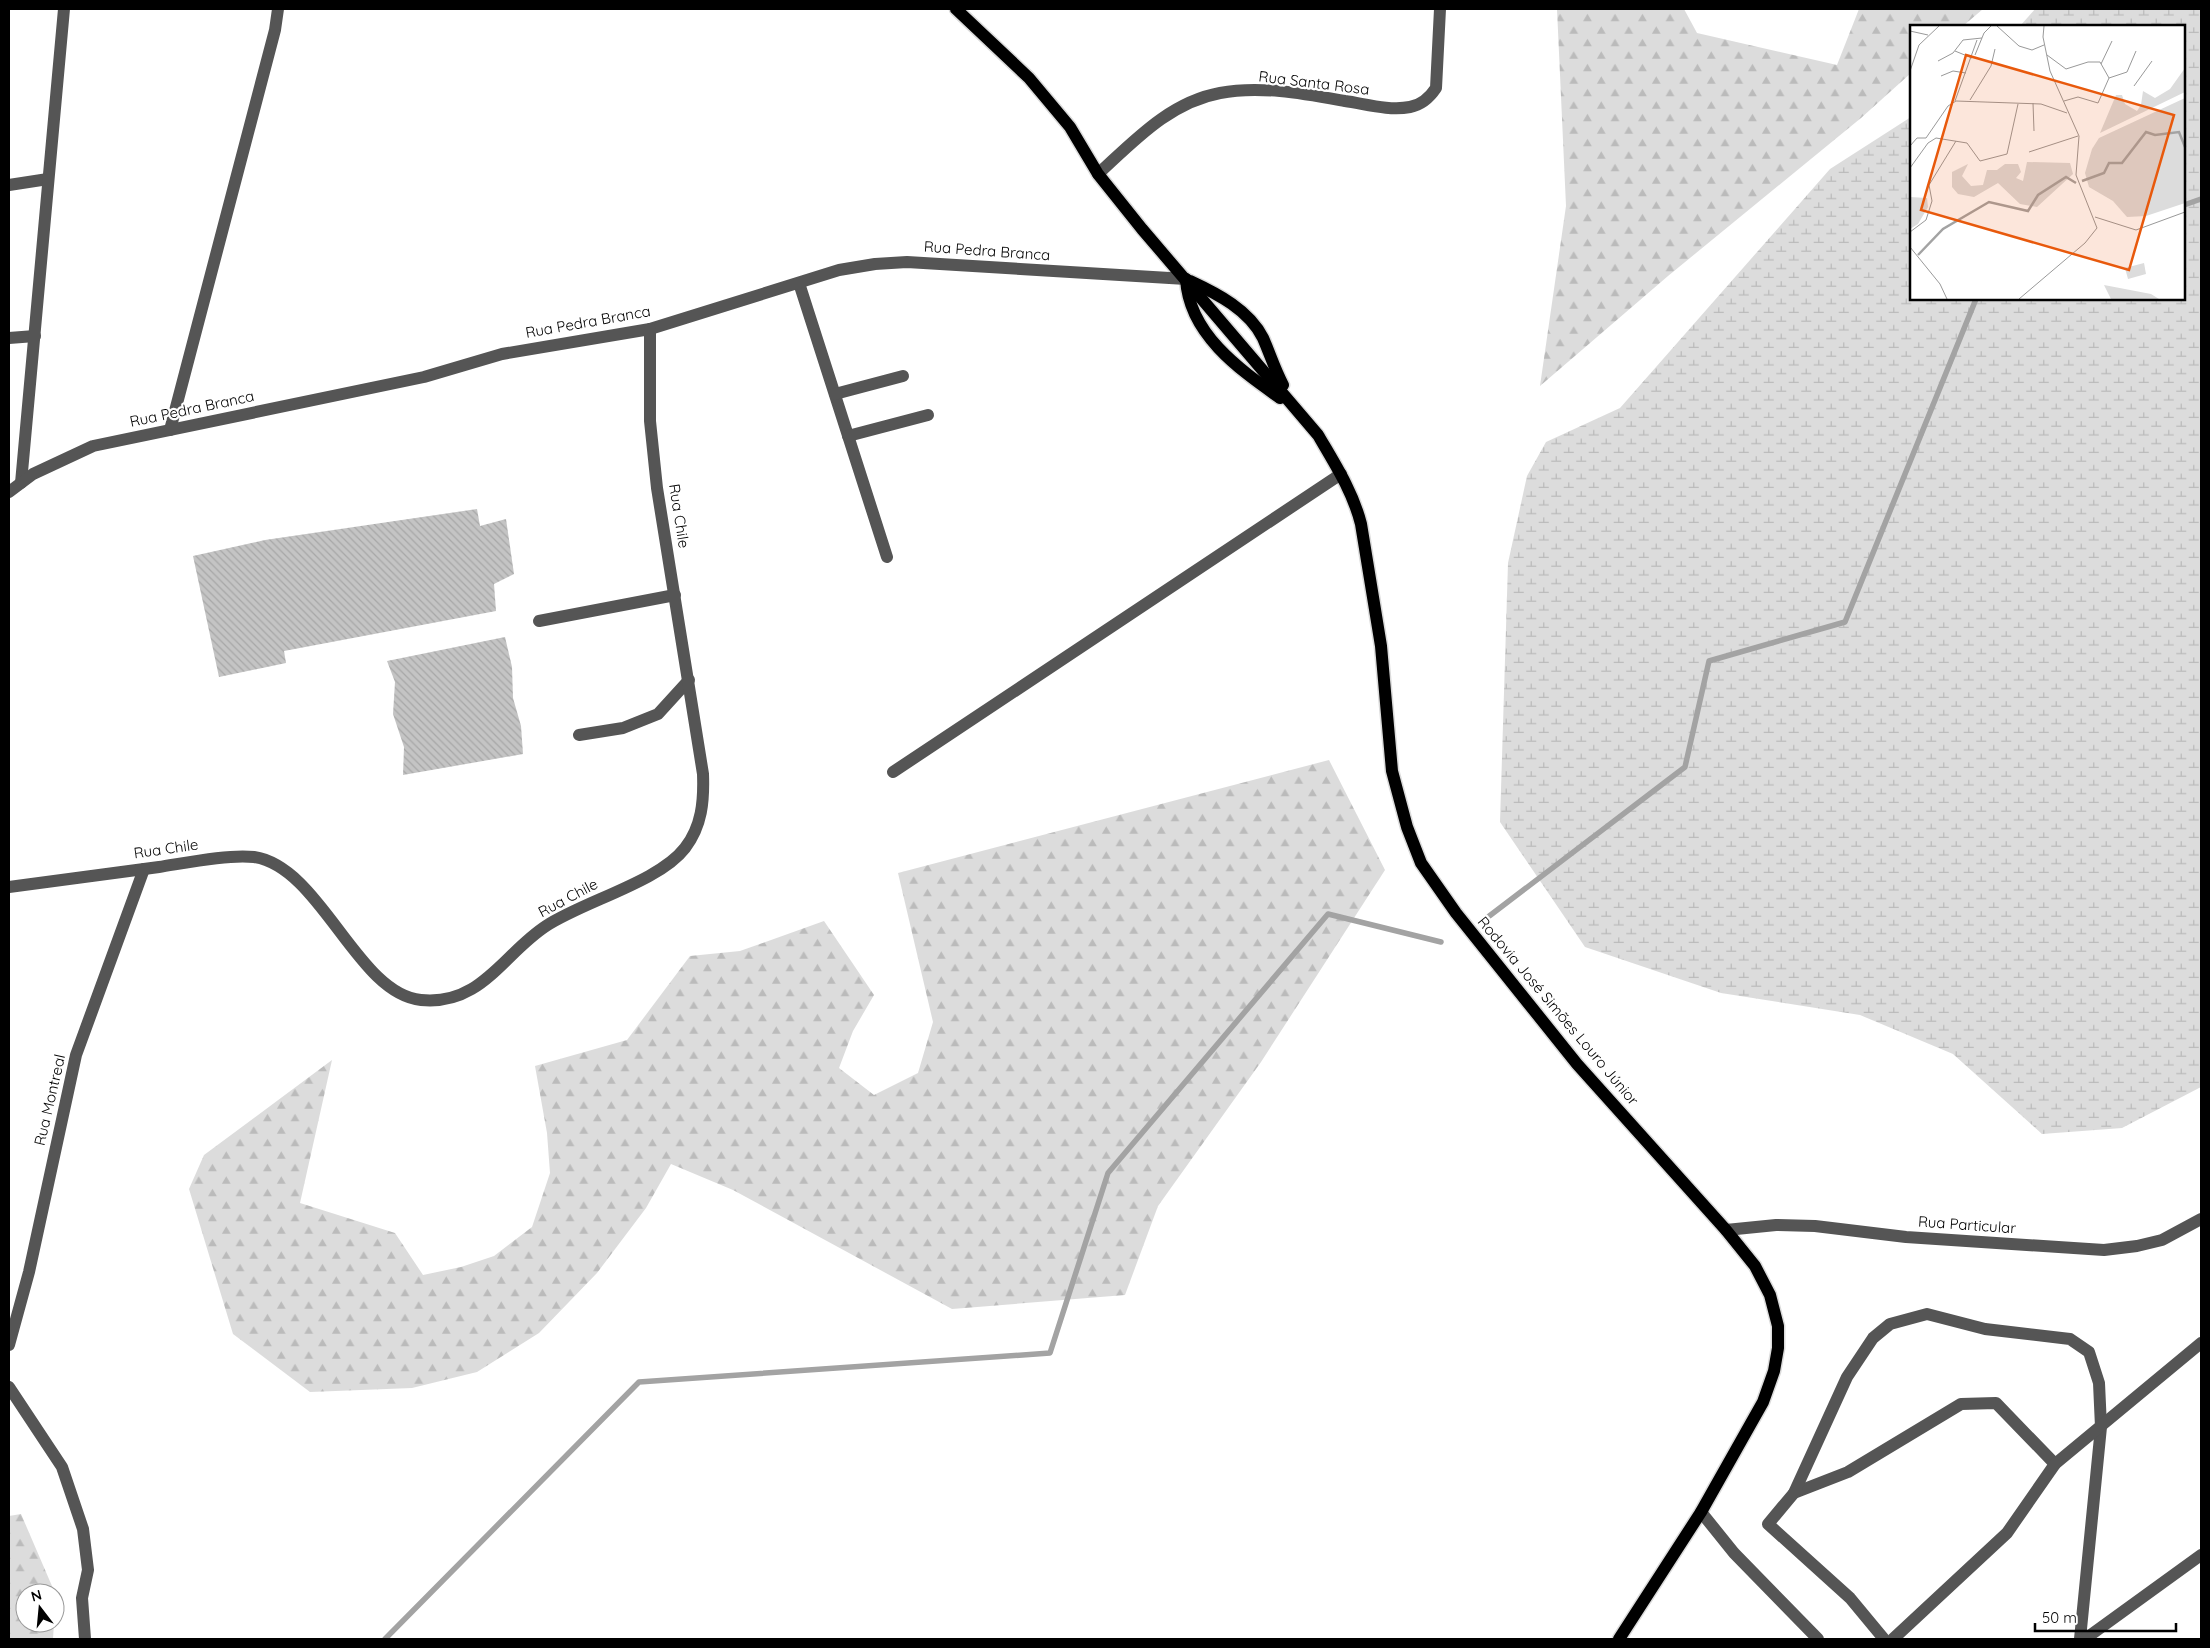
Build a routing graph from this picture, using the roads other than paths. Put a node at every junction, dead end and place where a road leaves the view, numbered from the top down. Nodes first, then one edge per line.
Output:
1 (64, 9) edge
2 (278, 9) edge
3 (956, 9) edge
4 (1440, 9) edge
5 (1098, 174) junction
6 (48, 179) junction
7 (9, 185) edge
8 (1186, 279) junction
9 (799, 283) junction
10 (650, 329) junction
11 (34, 336) junction
12 (9, 338) edge
13 (903, 376) dead end
14 (834, 394) junction
15 (1295, 408) junction
16 (928, 415) dead end
17 (170, 430) junction
18 (848, 436) junction
19 (1341, 474) junction
20 (21, 483) junction
21 (9, 492) edge
22 (887, 556) dead end
23 (676, 596) junction
24 (539, 621) dead end
25 (688, 680) junction
26 (579, 735) dead end
27 (893, 772) dead end
28 (144, 869) junction
29 (9, 887) edge
30 (2201, 1219) edge
31 (1726, 1230) junction
32 (2201, 1343) edge
33 (9, 1345) edge
34 (9, 1387) edge
35 (2101, 1427) junction
36 (2055, 1464) junction
37 (1794, 1493) junction
38 (1701, 1512) junction
39 (2201, 1555) edge
40 (85, 1639) edge
41 (1619, 1639) edge
42 (1818, 1639) edge
43 (1884, 1639) edge
44 (1893, 1639) edge
45 (2080, 1639) edge
46 (2085, 1639) edge

1 - 6 street
2 - 17 street
3 - 5 main road, Rodovia José Simões Louro Júnior
4 - 5 street, Rua Santa Rosa
5 - 8 main road, Rodovia José Simões Louro Júnior
6 - 7 street
6 - 11 street
8 - 9 street, Rua Pedra Branca
8 - 15 main road, Rodovia José Simões Louro Júnior
8 - 15 main road, Rodovia José Simões Louro Júnior
8 - 15 main road, Rodovia José Simões Louro Júnior
9 - 10 street, Rua Pedra Branca
9 - 14 street
10 - 17 street, Rua Pedra Branca
10 - 23 street, Rua Chile
11 - 12 street
11 - 20 street
13 - 14 street
14 - 18 street
15 - 19 main road, Rodovia José Simões Louro Júnior
16 - 18 street
17 - 20 street, Rua Pedra Branca
18 - 22 street
19 - 27 street
19 - 31 main road, Rodovia José Simões Louro Júnior
20 - 21 street, Rua Pedra Branca
23 - 24 street
23 - 25 street, Rua Chile
25 - 26 street
25 - 28 street, Rua Chile
28 - 29 street, Rua Chile
28 - 33 street, Rua Montreal
30 - 31 street, Rua Particular
31 - 38 main road, Rodovia José Simões Louro Júnior
32 - 35 street
34 - 40 street
35 - 36 street
35 - 37 street
35 - 45 street
36 - 37 street
36 - 44 street
37 - 43 street
38 - 41 main road, Rodovia José Simões Louro Júnior
38 - 42 street
39 - 46 street

